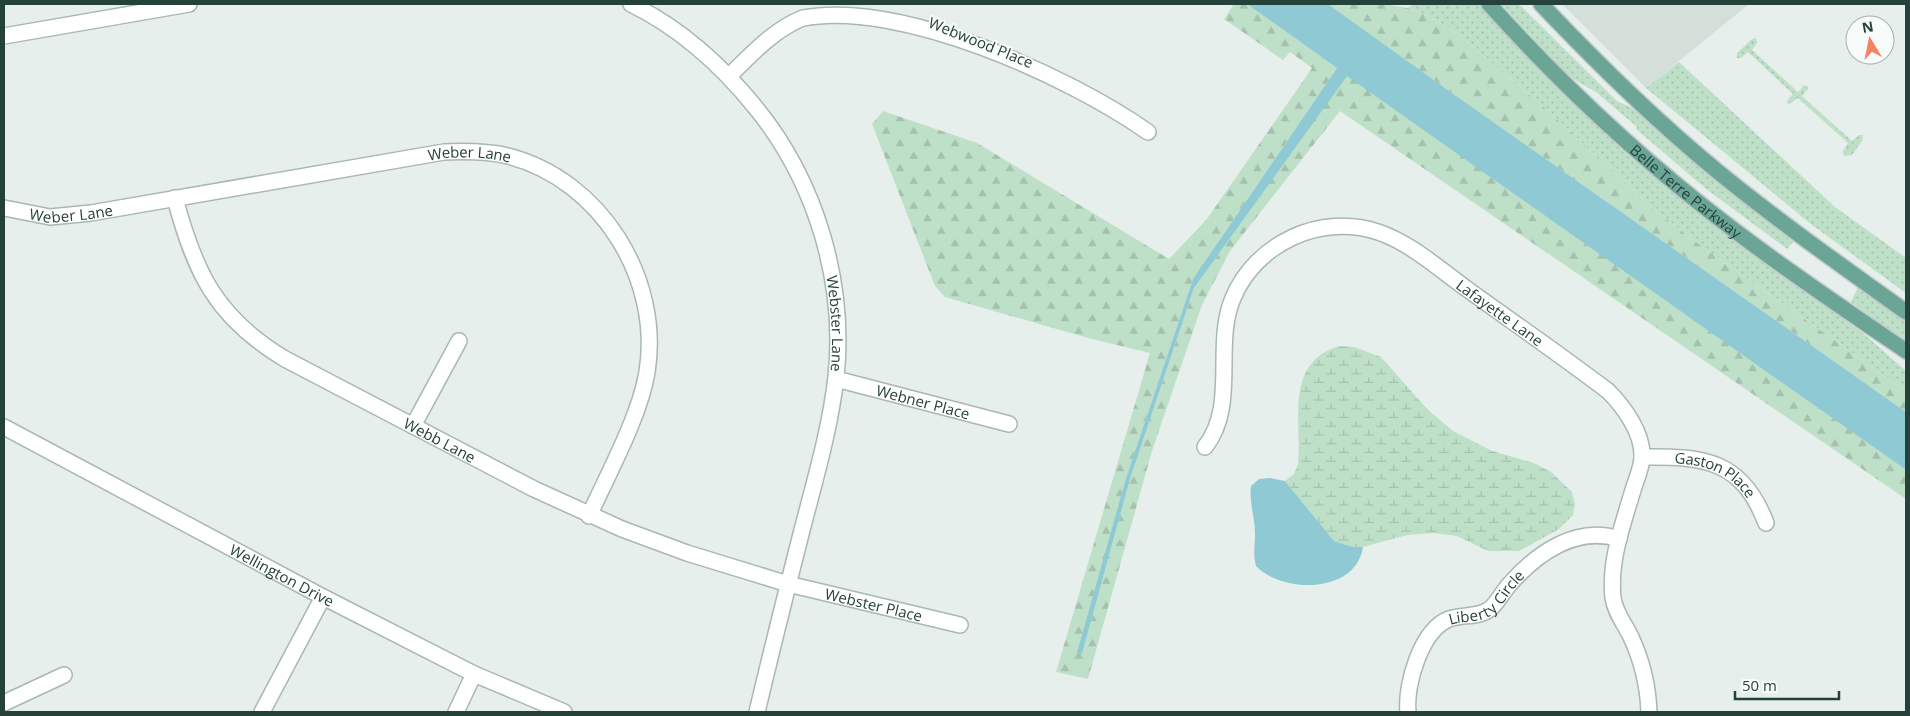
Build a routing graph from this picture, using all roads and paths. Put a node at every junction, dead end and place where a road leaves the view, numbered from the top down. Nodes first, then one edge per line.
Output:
1 (189, 4) edge
2 (631, 4) edge
3 (1490, 4) edge
4 (1541, 4) edge
5 (4, 36) edge
6 (728, 76) junction
7 (1148, 132) dead end
8 (175, 198) junction
9 (4, 208) edge
10 (1906, 312) edge
11 (460, 341) dead end
12 (1906, 351) edge
13 (836, 379) junction
14 (1009, 424) dead end
15 (413, 426) junction
16 (4, 427) edge
17 (1205, 447) dead end
18 (1642, 457) junction
19 (590, 516) junction
20 (1766, 523) dead end
21 (1618, 539) junction
22 (788, 584) junction
23 (323, 596) junction
24 (960, 625) dead end
25 (474, 674) junction
26 (64, 675) dead end
27 (4, 703) edge
28 (262, 712) edge
29 (456, 712) edge
30 (564, 712) edge
31 (757, 712) edge
32 (1408, 712) edge
33 (1649, 712) edge

1 - 5 street
2 - 6 street, Webster Lane
3 - 12 main road, Belle Terre Parkway
4 - 10 main road
6 - 7 street, Webwood Place
6 - 13 street, Webster Lane
8 - 9 street, Weber Lane
8 - 15 street, Webb Lane
8 - 19 street, Weber Lane
11 - 15 street
13 - 14 street, Webner Place
13 - 22 street, Webster Lane
15 - 19 street, Webb Lane
16 - 23 street, Wellington Drive
17 - 18 street, Lafayette Lane
18 - 20 street, Gaston Place
18 - 21 street
19 - 22 street, Webb Lane
21 - 32 street, Liberty Circle
21 - 33 street
22 - 24 street, Webster Place
22 - 31 street, Webster Lane
23 - 25 street, Wellington Drive
23 - 28 street
25 - 29 street
25 - 30 street, Wellington Drive
26 - 27 street

